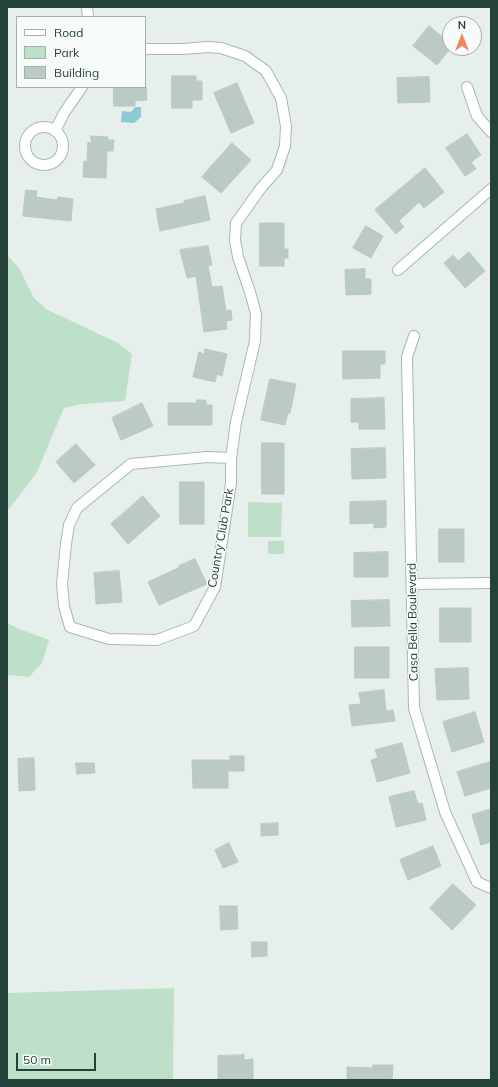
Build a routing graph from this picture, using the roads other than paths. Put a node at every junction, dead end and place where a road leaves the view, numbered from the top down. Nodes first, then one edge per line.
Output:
1 (146, 49) edge
2 (467, 87) dead end
3 (81, 88) edge
4 (55, 131) dead end
5 (491, 132) edge
6 (491, 189) edge
7 (398, 270) dead end
8 (414, 336) dead end
9 (231, 458) junction
10 (491, 583) edge
11 (413, 584) junction
12 (491, 888) edge

1 - 9 street, Country Club Park
2 - 5 street
3 - 4 street
6 - 7 street
8 - 11 street, Casa Bella Boulevard
9 - 9 street, Country Club Park
10 - 11 street
11 - 12 street, Casa Bella Boulevard

